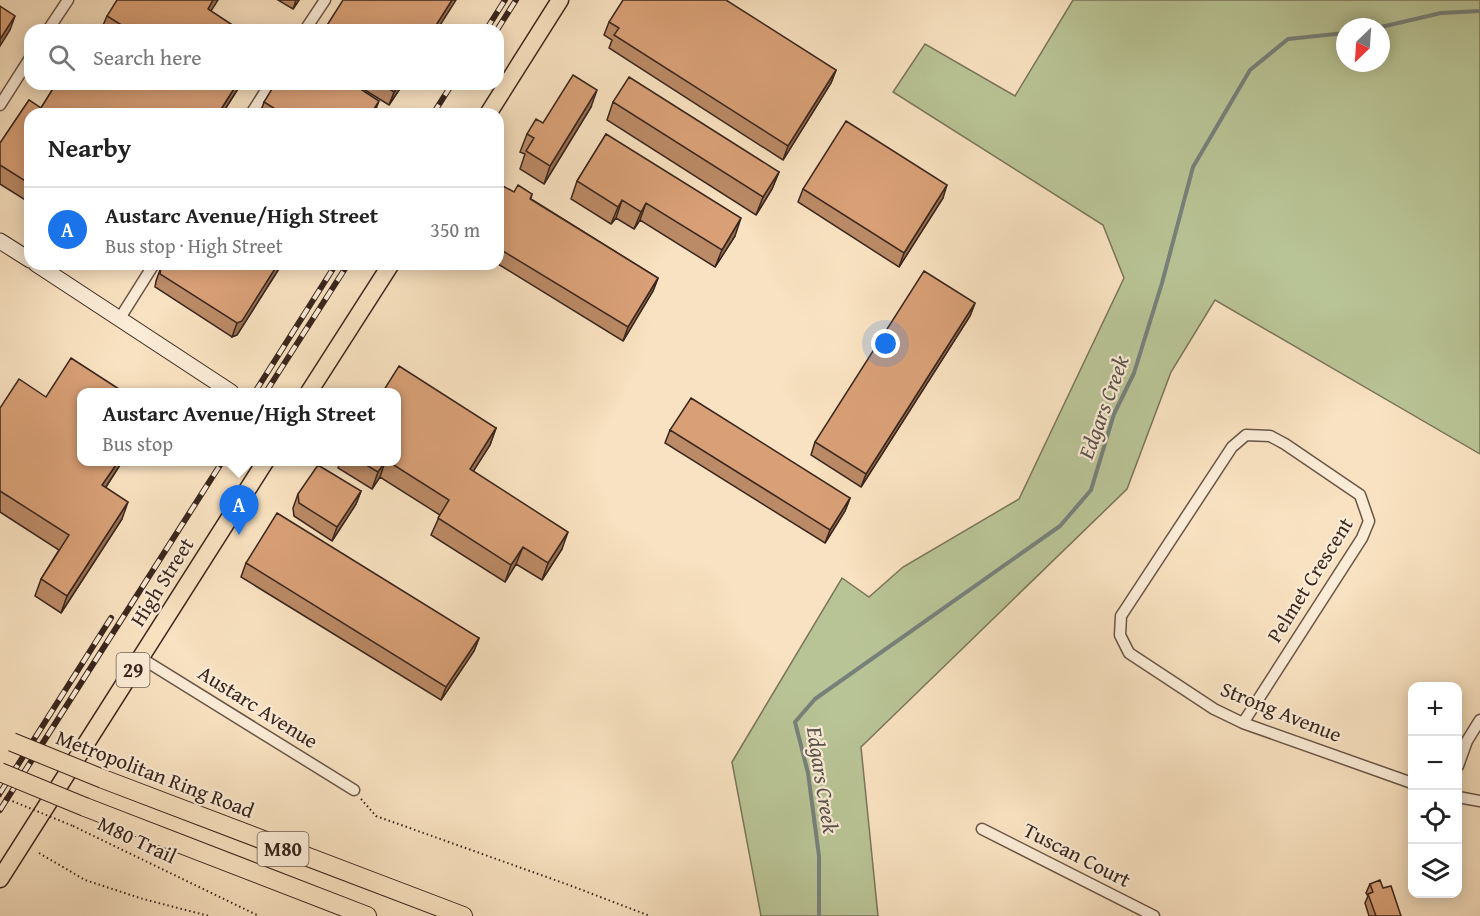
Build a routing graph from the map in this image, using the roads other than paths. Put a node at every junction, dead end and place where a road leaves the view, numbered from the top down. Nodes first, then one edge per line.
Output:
1 (68, 0) edge
2 (325, 0) edge
3 (560, 0) edge
4 (52, 24) edge
5 (309, 24) edge
6 (24, 67) edge
7 (504, 89) edge
8 (266, 90) edge
9 (503, 90) edge
10 (0, 105) edge
11 (255, 108) edge
12 (492, 108) edge
13 (0, 241) edge
14 (24, 256) edge
15 (45, 270) edge
16 (150, 270) edge
17 (388, 270) edge
18 (120, 318) junction
19 (224, 388) edge
20 (312, 388) edge
21 (262, 466) edge
22 (1120, 635) joint
23 (141, 658) junction
24 (1480, 720) edge
25 (1243, 723) junction
26 (6, 739) edge
27 (1462, 755) edge
28 (0, 772) edge
29 (1408, 781) edge
30 (354, 790) road end
31 (1462, 798) edge
32 (1480, 801) edge
33 (982, 829) dead end
34 (0, 879) edge
35 (367, 916) edge
36 (463, 916) edge
37 (1154, 916) edge

1 - 4 street
2 - 5 street
3 - 7 main road
6 - 10 street
8 - 11 street
9 - 12 main road
13 - 14 main road
15 - 18 main road
16 - 18 street
17 - 20 main road
18 - 19 main road
21 - 23 main road, High Street / 29
22 - 25 street, Strong Avenue
22 - 25 street, Pelmet Crescent
23 - 30 street, Austarc Avenue
23 - 34 main road, High Street / 29
24 - 27 street
25 - 29 street, Strong Avenue
26 - 36 highway, Metropolitan Ring Road / M80, bridge
28 - 35 highway, M80, bridge
31 - 32 street
33 - 37 street, Tuscan Court

